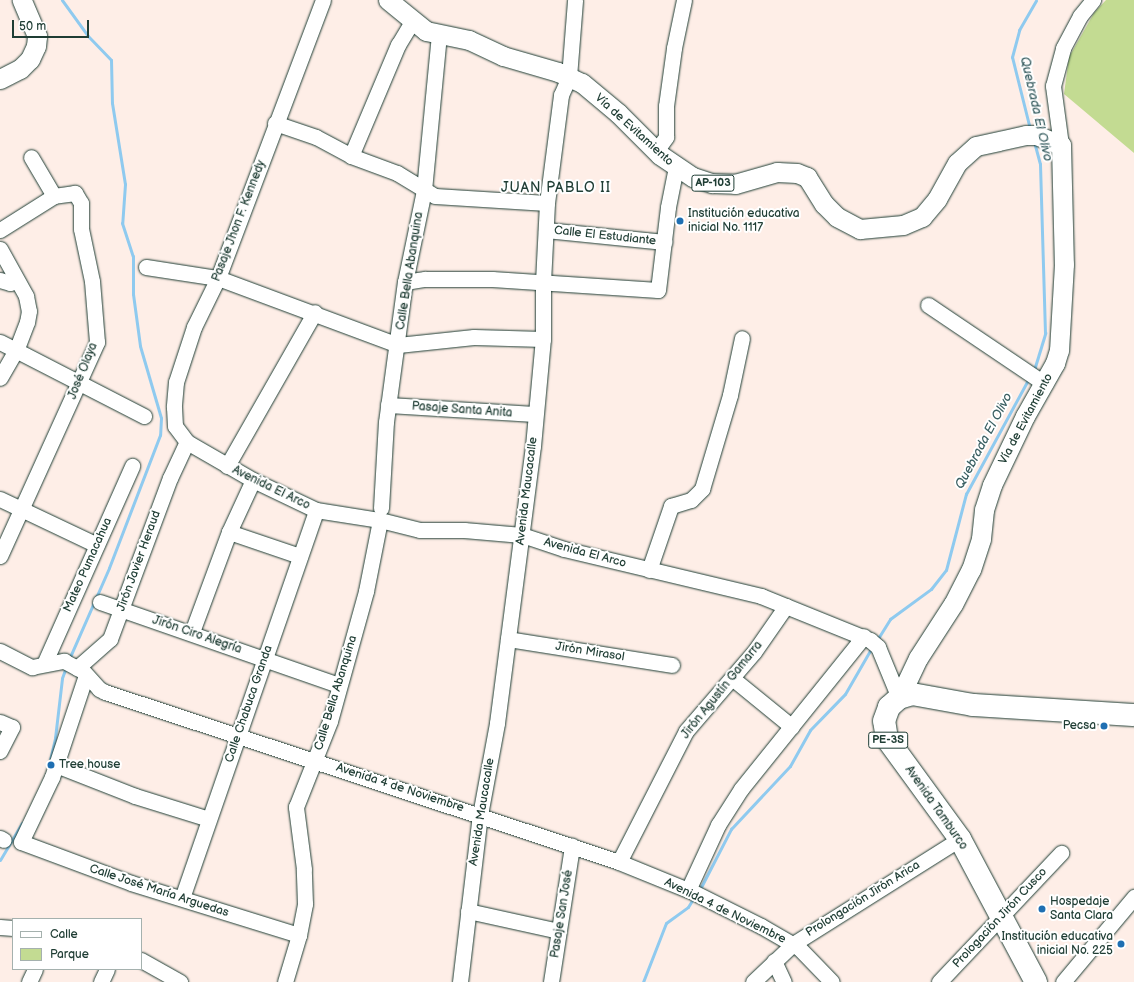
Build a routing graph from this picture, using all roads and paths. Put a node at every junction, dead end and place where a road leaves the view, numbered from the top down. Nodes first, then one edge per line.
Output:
1 (22, 0) edge
2 (323, 0) edge
3 (388, 0) edge
4 (575, 0) edge
5 (684, 0) edge
6 (1093, 0) edge
7 (412, 22) junction
8 (439, 34) junction
9 (569, 77) junction
10 (0, 79) edge
11 (275, 123) junction
12 (1061, 145) junction
13 (653, 149) junction
14 (351, 156) junction
15 (31, 157) dead end
16 (676, 167) junction
17 (424, 190) junction
18 (54, 196) junction
19 (547, 203) junction
20 (0, 230) edge
21 (546, 230) junction
22 (664, 242) junction
23 (0, 249) edge
24 (146, 267) dead end
25 (218, 278) junction
26 (0, 280) edge
27 (17, 281) junction
28 (405, 282) junction
29 (543, 282) junction
30 (928, 305) dead end
31 (315, 312) junction
32 (742, 338) dead end
33 (543, 339) junction
34 (0, 342) edge
35 (398, 345) junction
36 (16, 350) junction
37 (0, 378) edge
38 (79, 384) junction
39 (1045, 384) junction
40 (388, 405) junction
41 (535, 414) junction
42 (144, 416) dead end
43 (187, 442) junction
44 (132, 466) dead end
45 (227, 466) junction
46 (252, 480) junction
47 (0, 499) edge
48 (20, 510) junction
49 (316, 510) junction
50 (380, 514) junction
51 (229, 532) junction
52 (522, 535) junction
53 (97, 545) junction
54 (0, 556) edge
55 (300, 556) junction
56 (649, 570) junction
57 (100, 602) dead end
58 (786, 606) junction
59 (122, 610) junction
60 (192, 632) junction
61 (508, 639) junction
62 (871, 641) junction
63 (0, 652) edge
64 (265, 659) junction
65 (44, 664) junction
66 (672, 665) dead end
67 (75, 667) junction
68 (732, 678) junction
69 (339, 686) junction
70 (899, 698) junction
71 (1134, 715) edge
72 (6, 724) edge
73 (792, 727) junction
74 (238, 735) junction
75 (0, 751) edge
76 (316, 760) junction
77 (56, 765) junction
78 (480, 815) junction
79 (209, 819) junction
80 (960, 839) junction
81 (572, 846) junction
82 (1061, 853) dead end
83 (619, 862) junction
84 (695, 893) junction
85 (1134, 897) edge
86 (182, 898) junction
87 (468, 911) junction
88 (1001, 916) junction
89 (0, 927) edge
90 (12, 928) edge
91 (559, 931) junction
92 (299, 935) junction
93 (792, 944) junction
94 (142, 961) edge
95 (774, 961) junction
96 (35, 970) edge
97 (107, 970) edge
98 (29, 982) edge
99 (101, 982) edge
100 (180, 982) edge
101 (285, 982) edge
102 (460, 982) edge
103 (552, 982) edge
104 (753, 982) edge
105 (784, 982) edge
106 (832, 982) edge
107 (939, 982) edge
108 (1036, 982) edge
109 (1063, 982) edge

1 - 10 main road
2 - 11 street, Pasaje Jhon F. Kennedy
3 - 7 main road, Vía de Evitamiento / AP-103
4 - 9 street, Avenida Maucacalle
5 - 13 street
6 - 12 street
7 - 8 main road, Vía de Evitamiento / AP-103
7 - 14 street
8 - 9 main road, Vía de Evitamiento / AP-103
8 - 17 street, Calle Bella Abanquina
9 - 13 main road, Vía de Evitamiento / AP-103
9 - 19 street, Avenida Maucacalle
11 - 14 street
11 - 25 street, Pasaje Jhon F. Kennedy
12 - 16 main road, Vía de Evitamiento / AP-103
12 - 39 main road, Vía de Evitamiento
13 - 16 main road, Vía de Evitamiento / AP-103
14 - 17 street
15 - 18 street
16 - 22 street
17 - 19 street
17 - 28 street, Calle Bella Abanquina
18 - 20 street
18 - 38 street, José Olaya
19 - 21 street, Avenida Maucacalle
21 - 22 street, Calle El Estudiante
21 - 29 street, Avenida Maucacalle
22 - 29 street
23 - 27 street
24 - 25 street
25 - 31 street
25 - 43 street, Pasaje Jhon F. Kennedy
26 - 27 street
27 - 36 street
28 - 29 street
28 - 35 street, Calle Bella Abanquina
29 - 33 street, Avenida Maucacalle
30 - 39 street
31 - 35 street
31 - 45 street
32 - 56 street
33 - 35 street
33 - 41 street, Avenida Maucacalle
34 - 36 street
35 - 40 street, Calle Bella Abanquina
36 - 37 street
36 - 38 street
38 - 42 street
38 - 48 street, José Olaya
39 - 70 main road, Vía de Evitamiento
40 - 41 street, Pasaje Santa Anita
40 - 50 street, Calle Bella Abanquina
41 - 52 street, Avenida Maucacalle
43 - 45 street, Avenida El Arco
43 - 59 street, Jirón Javier Heraud
44 - 53 street, Mateo Pumacahua
45 - 46 street, Avenida El Arco
46 - 49 street, Avenida El Arco
46 - 51 street
47 - 48 street
48 - 53 street
48 - 54 street, José Olaya
49 - 50 street, Avenida El Arco
49 - 55 street, Calle Chabuca Granda
50 - 52 street, Avenida El Arco
50 - 69 street, Calle Bella Abanquina
51 - 55 street
51 - 60 street
52 - 56 street, Avenida El Arco
52 - 61 street, Avenida Maucacalle
53 - 65 street, Mateo Pumacahua
55 - 64 street, Calle Chabuca Granda
56 - 58 street, Avenida El Arco
57 - 59 street, Jirón Ciro Alegría
58 - 62 street, Avenida El Arco
58 - 68 street, Jirón Agustín Gamarra
59 - 60 street, Jirón Ciro Alegría
59 - 67 street, Jirón Javier Heraud
60 - 64 street, Jirón Ciro Alegría
61 - 66 street, Jirón Mirasol
61 - 78 street, Avenida Maucacalle
62 - 70 street
62 - 73 street
63 - 65 street
64 - 69 street, Jirón Ciro Alegría
64 - 74 street, Calle Chabuca Granda
65 - 67 street
67 - 74 street, Avenida 4 de Noviembre
67 - 77 street
68 - 73 street
68 - 83 street, Jirón Agustín Gamarra
69 - 76 street, Calle Bella Abanquina
70 - 71 highway
70 - 80 highway, Avenida Tamburco / PE-3S
72 - 75 street
73 - 84 street
74 - 76 street, Avenida 4 de Noviembre
74 - 79 street, Calle Chabuca Granda
76 - 78 street, Avenida 4 de Noviembre
76 - 92 street, Calle Bella Abanquina
77 - 79 street
77 - 86 street, Calle José María Arguedas
78 - 81 street, Avenida 4 de Noviembre
78 - 87 street, Avenida Maucacalle
79 - 86 street, Calle Chabuca Granda
80 - 88 highway, Avenida Tamburco / PE-3S
80 - 93 street, Prolongación Jirón Arica
81 - 83 street, Avenida 4 de Noviembre
81 - 91 street, Pasaje San José
82 - 88 street, Prologación Jirón Cusco
83 - 84 street, Avenida 4 de Noviembre
84 - 93 street, Avenida 4 de Noviembre
85 - 109 street
86 - 92 street, Calle José María Arguedas
87 - 91 street
87 - 102 street, Avenida Maucacalle
88 - 107 street, Prologación Jirón Cusco
88 - 108 highway, Avenida Tamburco / PE-3S
89 - 90 street
91 - 103 street, Pasaje San José
92 - 101 street, Calle Bella Abanquina
93 - 95 street, Prolongación Jirón Arica
93 - 106 street, Avenida 4 de Noviembre
94 - 100 street
95 - 104 street, Prolongación Jirón Arica
95 - 105 street
96 - 98 street
97 - 99 street

